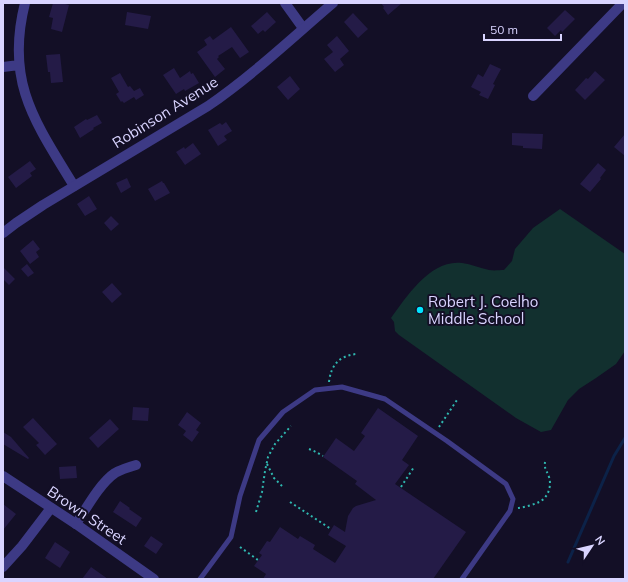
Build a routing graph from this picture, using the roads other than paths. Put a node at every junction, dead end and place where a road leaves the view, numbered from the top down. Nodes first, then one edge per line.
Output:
1 (25, 3) edge
2 (285, 3) edge
3 (333, 3) edge
4 (623, 3) edge
5 (303, 28) junction
6 (19, 65) junction
7 (3, 67) edge
8 (533, 96) dead end
9 (74, 186) junction
10 (3, 233) edge
11 (136, 465) dead end
12 (3, 476) edge
13 (51, 508) junction
14 (76, 524) junction
15 (3, 567) edge
16 (154, 579) edge
17 (200, 579) edge
18 (462, 579) edge

1 - 6 street
2 - 5 street
3 - 5 street, Robinson Avenue
4 - 8 street
5 - 9 street, Robinson Avenue
6 - 7 street
6 - 9 street
9 - 10 street, Robinson Avenue
11 - 14 street
12 - 13 street, Brown Street
13 - 14 street, Brown Street
13 - 15 street
14 - 16 street, Brown Street
17 - 18 lane

